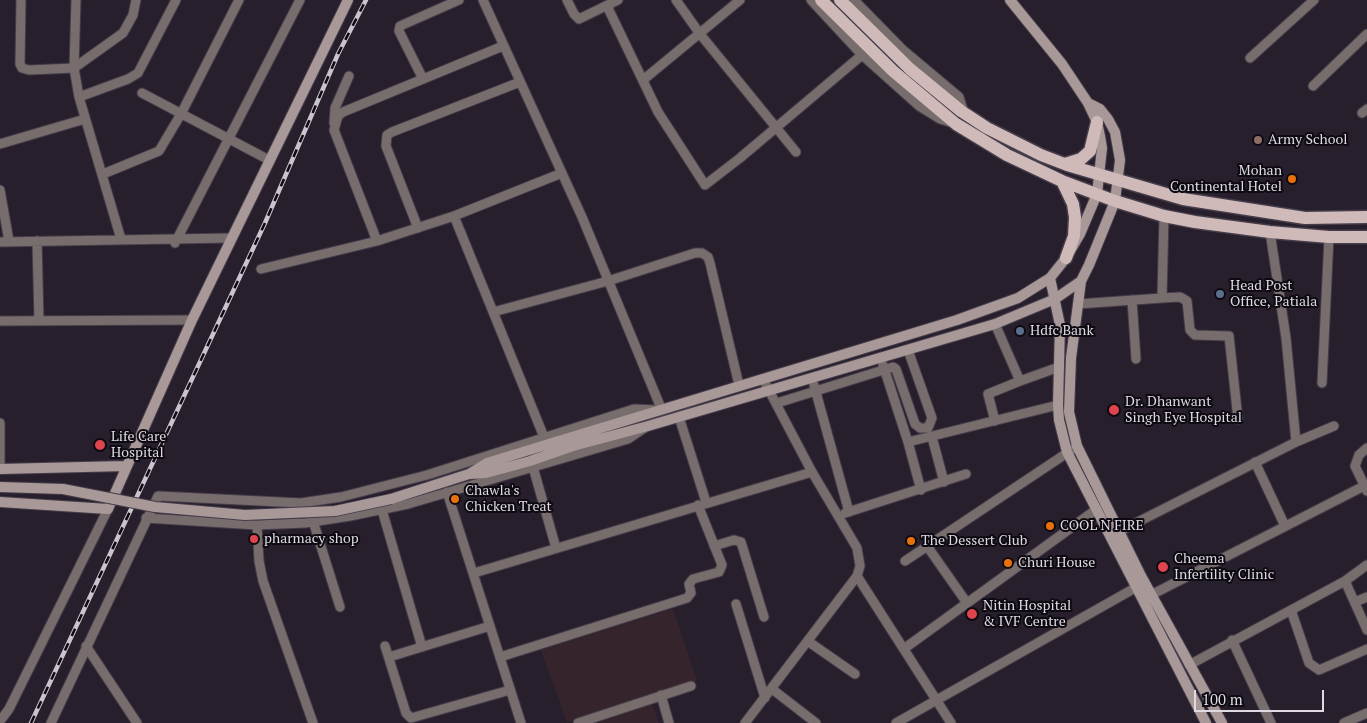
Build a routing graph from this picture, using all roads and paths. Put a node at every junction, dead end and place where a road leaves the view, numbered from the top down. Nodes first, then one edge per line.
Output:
1 (21, 0) edge
2 (76, 0) edge
3 (136, 0) edge
4 (176, 0) edge
5 (239, 0) edge
6 (300, 0) edge
7 (348, 0) edge
8 (459, 0) edge
9 (483, 0) edge
10 (566, 0) edge
11 (618, 0) edge
12 (676, 0) edge
13 (740, 0) edge
14 (811, 0) edge
15 (822, 0) edge
16 (840, 0) edge
17 (854, 0) edge
18 (1010, 0) edge
19 (1314, 0) edge
20 (608, 6) junction
21 (700, 34) junction
22 (1367, 34) edge
23 (503, 46) junction
24 (862, 55) junction
25 (1250, 58) dead end
26 (74, 68) junction
27 (349, 76) dead end
28 (423, 79) junction
29 (643, 80) junction
30 (520, 82) junction
31 (1313, 86) dead end
32 (142, 93) dead end
33 (79, 97) junction
34 (1088, 103) junction
35 (964, 113) junction
36 (181, 114) junction
37 (85, 120) junction
38 (1097, 122) junction
39 (334, 124) junction
40 (956, 124) junction
41 (776, 127) junction
42 (228, 139) junction
43 (0, 144) edge
44 (796, 152) dead end
45 (270, 160) junction
46 (1065, 164) junction
47 (562, 173) junction
48 (103, 174) junction
49 (1100, 174) junction
50 (1118, 180) junction
51 (1062, 181) junction
52 (0, 190) edge
53 (1097, 194) junction
54 (1115, 201) junction
55 (454, 216) junction
56 (1164, 216) junction
57 (1367, 217) edge
58 (418, 228) junction
59 (1270, 232) junction
60 (1328, 237) junction
61 (121, 240) junction
62 (230, 240) junction
63 (1365, 240) edge
64 (4, 241) edge
65 (176, 241) junction
66 (377, 241) junction
67 (37, 244) junction
68 (0, 246) edge
69 (1066, 258) junction
70 (261, 269) dead end
71 (1050, 278) junction
72 (608, 281) junction
73 (1081, 281) junction
74 (1162, 298) junction
75 (1055, 299) junction
76 (1132, 300) junction
77 (1078, 304) junction
78 (493, 312) junction
79 (192, 320) junction
80 (0, 321) edge
81 (39, 321) junction
82 (995, 324) junction
83 (908, 350) junction
84 (881, 357) junction
85 (1136, 359) dead end
86 (1059, 367) junction
87 (884, 368) junction
88 (812, 378) junction
89 (763, 379) junction
90 (1020, 381) junction
91 (1322, 383) dead end
92 (739, 385) junction
93 (770, 390) junction
94 (815, 391) junction
95 (777, 403) junction
96 (1058, 405) junction
97 (658, 409) junction
98 (679, 416) junction
99 (1238, 419) dead end
100 (995, 421) junction
101 (0, 422) edge
102 (648, 426) junction
103 (1334, 426) dead end
104 (544, 437) junction
105 (932, 437) junction
106 (908, 442) junction
107 (1296, 442) junction
108 (1078, 446) junction
109 (1367, 448) edge
110 (1067, 452) junction
111 (1255, 462) junction
112 (126, 466) junction
113 (533, 467) junction
114 (0, 469) edge
115 (812, 472) junction
116 (470, 474) junction
117 (966, 474) dead end
118 (944, 482) junction
119 (0, 487) edge
120 (1366, 488) edge
121 (921, 490) junction
122 (447, 492) junction
123 (0, 502) edge
124 (702, 503) junction
125 (108, 508) junction
126 (1097, 509) junction
127 (382, 510) junction
128 (849, 512) junction
129 (837, 515) junction
130 (146, 518) junction
131 (313, 522) junction
132 (257, 525) junction
133 (1285, 526) junction
134 (1120, 531) junction
135 (714, 546) junction
136 (928, 546) junction
137 (556, 548) junction
138 (905, 561) dead end
139 (1367, 565) edge
140 (474, 573) junction
141 (857, 576) junction
142 (1345, 581) junction
143 (1136, 588) junction
144 (1151, 594) junction
145 (1367, 597) edge
146 (1355, 602) junction
147 (967, 603) junction
148 (736, 604) dead end
149 (340, 607) dead end
150 (1291, 610) junction
151 (764, 617) dead end
152 (1160, 622) junction
153 (490, 626) junction
154 (1367, 630) edge
155 (1232, 640) junction
156 (808, 642) junction
157 (86, 646) junction
158 (385, 646) dead end
159 (422, 647) junction
160 (905, 648) junction
161 (1367, 649) edge
162 (388, 657) junction
163 (500, 657) junction
164 (1189, 665) junction
165 (855, 674) dead end
166 (691, 686) dead end
167 (772, 689) junction
168 (510, 690) junction
169 (661, 696) junction
170 (766, 698) junction
171 (937, 700) junction
172 (1367, 713) edge
173 (0, 721) edge
174 (51, 723) edge
175 (137, 723) edge
176 (313, 723) edge
177 (521, 723) edge
178 (578, 723) edge
179 (669, 723) edge
180 (745, 723) edge
181 (816, 723) edge
182 (896, 723) edge
183 (951, 723) edge
184 (1206, 723) edge
185 (1222, 723) edge
186 (1271, 723) edge
187 (1344, 723) edge

1 - 26 street
2 - 26 street
3 - 26 street
4 - 33 street
5 - 36 street
6 - 42 street
7 - 45 main road
8 - 28 street
9 - 23 street
10 - 20 street
11 - 20 street
12 - 21 street
13 - 21 street
14 - 24 street
15 - 40 main road
16 - 35 main road
17 - 35 street
18 - 34 main road
19 - 25 street
20 - 29 street
21 - 29 street
21 - 41 street
22 - 31 street
23 - 28 street
23 - 30 street
24 - 40 street
24 - 41 street
26 - 33 street
27 - 39 street
28 - 39 street
29 - 41 street
30 - 47 street
30 - 58 street
32 - 36 street
33 - 37 street
34 - 38 main road
34 - 50 main road
35 - 46 main road
36 - 42 street
36 - 48 street
37 - 43 street
37 - 48 street
38 - 46 main road
38 - 49 main road
39 - 66 street
40 - 51 main road
41 - 44 street
42 - 45 street
42 - 65 street
45 - 62 main road
46 - 49 main road
47 - 55 street
47 - 72 street
48 - 61 street
49 - 50 main road
49 - 53 main road
50 - 54 main road
50 - 57 main road
51 - 53 main road
51 - 69 main road
52 - 64 street
53 - 54 main road
53 - 69 main road
54 - 56 main road
54 - 73 main road
55 - 58 street
55 - 78 street
56 - 59 main road
56 - 74 street
58 - 66 street
59 - 60 main road
59 - 107 street
60 - 63 main road
60 - 91 street
61 - 65 street
61 - 67 street
62 - 65 street
62 - 79 main road
64 - 67 street
65 - 67 street
66 - 70 street
67 - 68 street
67 - 81 street
69 - 71 main road
71 - 75 main road
71 - 89 main road
72 - 78 street
72 - 92 street
72 - 97 street
73 - 75 main road
73 - 77 main road
74 - 76 street
74 - 99 street
75 - 82 main road
75 - 86 main road
76 - 77 street
76 - 85 street
77 - 108 main road
78 - 104 street
79 - 81 street
79 - 112 main road
80 - 81 street
82 - 83 main road
82 - 90 street
83 - 84 main road
83 - 87 street
84 - 87 street
84 - 88 main road
86 - 90 street
86 - 96 main road
87 - 94 street
87 - 106 street
88 - 93 main road
88 - 94 street
89 - 92 main road
89 - 93 street
90 - 100 street
92 - 97 main road
93 - 95 street
93 - 98 main road
94 - 95 street
94 - 128 street
95 - 115 street
96 - 100 street
96 - 110 main road
97 - 104 street
97 - 116 main road
98 - 102 main road
98 - 124 street
100 - 105 street
101 - 114 street
102 - 113 street
102 - 116 main road
103 - 107 street
104 - 130 street
105 - 106 street
105 - 118 street
106 - 121 street
107 - 111 street
108 - 110 street
108 - 134 main road
109 - 120 street
110 - 126 main road
110 - 136 street
111 - 133 street
111 - 134 street
112 - 114 main road
112 - 125 main road
113 - 122 street
113 - 137 street
115 - 124 street
115 - 129 street
116 - 119 main road, bridge
117 - 118 street
118 - 121 street
120 - 133 street
121 - 128 street
122 - 127 street
122 - 140 street
123 - 125 main road
124 - 135 street
124 - 137 street
125 - 173 street
126 - 143 main road
126 - 147 street
127 - 131 street
127 - 159 street
128 - 129 street
129 - 141 street
130 - 132 street
130 - 157 street
131 - 132 street
131 - 149 street
132 - 176 street
133 - 144 street
134 - 144 main road
135 - 151 street
135 - 163 street
136 - 138 street
136 - 147 street
137 - 140 street
139 - 142 street
140 - 153 street
141 - 156 street
141 - 160 street
142 - 146 street
142 - 150 street
143 - 152 main road
143 - 171 street
144 - 152 main road
145 - 146 street
146 - 154 street
147 - 160 street
148 - 170 street
150 - 155 street
150 - 161 street
152 - 164 main road
152 - 184 main road
153 - 159 street
153 - 163 street
155 - 164 street
155 - 186 street
156 - 165 street
156 - 167 street
157 - 174 street
157 - 175 street
158 - 162 street
159 - 162 street
160 - 171 street
162 - 168 street
163 - 168 street
164 - 185 main road
166 - 169 street
167 - 170 street
167 - 181 street
168 - 177 street
169 - 178 street
169 - 179 street
170 - 180 street
171 - 182 street
171 - 183 street
172 - 187 street

